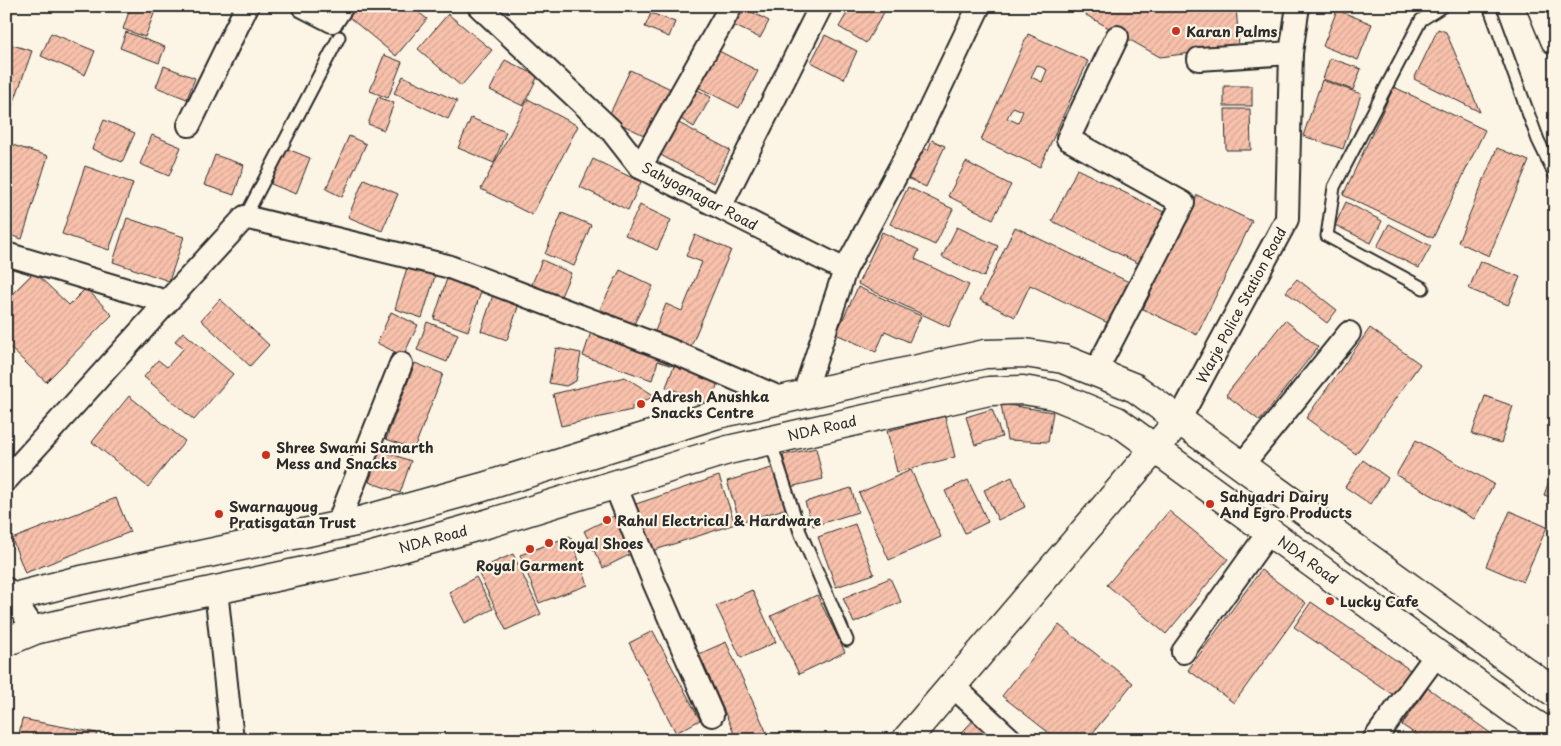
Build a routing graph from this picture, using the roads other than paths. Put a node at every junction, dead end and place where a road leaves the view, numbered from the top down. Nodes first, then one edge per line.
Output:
1 (247, 6) edge
2 (304, 6) edge
3 (342, 6) edge
4 (479, 6) edge
5 (731, 6) edge
6 (820, 6) edge
7 (979, 6) edge
8 (1298, 6) edge
9 (1443, 6) edge
10 (1489, 6) edge
11 (1540, 6) edge
12 (339, 37) dead end
13 (1117, 37) dead end
14 (1555, 40) edge
15 (1291, 53) junction
16 (1199, 59) dead end
17 (189, 125) dead end
18 (640, 167) junction
19 (1555, 175) edge
20 (720, 207) junction
21 (245, 217) junction
22 (6, 254) edge
23 (845, 270) junction
24 (1422, 288) dead end
25 (167, 302) junction
26 (1350, 333) dead end
27 (401, 364) dead end
28 (1096, 371) junction
29 (793, 396) junction
30 (1179, 420) junction
31 (805, 432) junction
32 (770, 440) junction
33 (1156, 449) junction
34 (1242, 465) junction
35 (6, 480) edge
36 (615, 485) junction
37 (337, 526) junction
38 (1269, 532) junction
39 (216, 590) junction
40 (9, 597) edge
41 (35, 630) junction
42 (847, 640) dead end
43 (6, 642) edge
44 (1183, 652) dead end
45 (1437, 654) junction
46 (952, 685) junction
47 (1555, 693) edge
48 (712, 715) dead end
49 (1555, 737) edge
50 (232, 740) edge
51 (906, 740) edge
52 (1011, 740) edge
53 (1374, 740) edge

1 - 17 street
2 - 3 street
4 - 18 street, Sahyognagar Road
5 - 18 street
6 - 20 street
7 - 23 street
8 - 15 street, Warje Police Station Road
9 - 24 lane
10 - 19 lane
11 - 14 main road
12 - 21 lane
13 - 28 street
15 - 16 street
15 - 30 street, Warje Police Station Road
18 - 20 street, Sahyognagar Road
20 - 23 street, Sahyognagar Road
21 - 25 street
21 - 29 street
22 - 25 street
23 - 29 street
25 - 35 street
26 - 34 street
27 - 37 street
28 - 29 main road
28 - 30 main road
29 - 31 main road
29 - 37 main road
30 - 33 main road
30 - 34 main road
31 - 32 main road, NDA Road
31 - 33 main road, NDA Road
32 - 36 main road, NDA Road
32 - 42 lane
33 - 38 main road, NDA Road
33 - 46 main road
34 - 47 main road
36 - 39 main road, NDA Road
36 - 48 street
37 - 40 main road
38 - 44 street
38 - 45 main road, NDA Road
39 - 41 main road, NDA Road
39 - 50 street
40 - 41 street
41 - 43 main road, NDA Road
45 - 49 main road, NDA Road
45 - 53 street
46 - 51 main road
46 - 52 street

